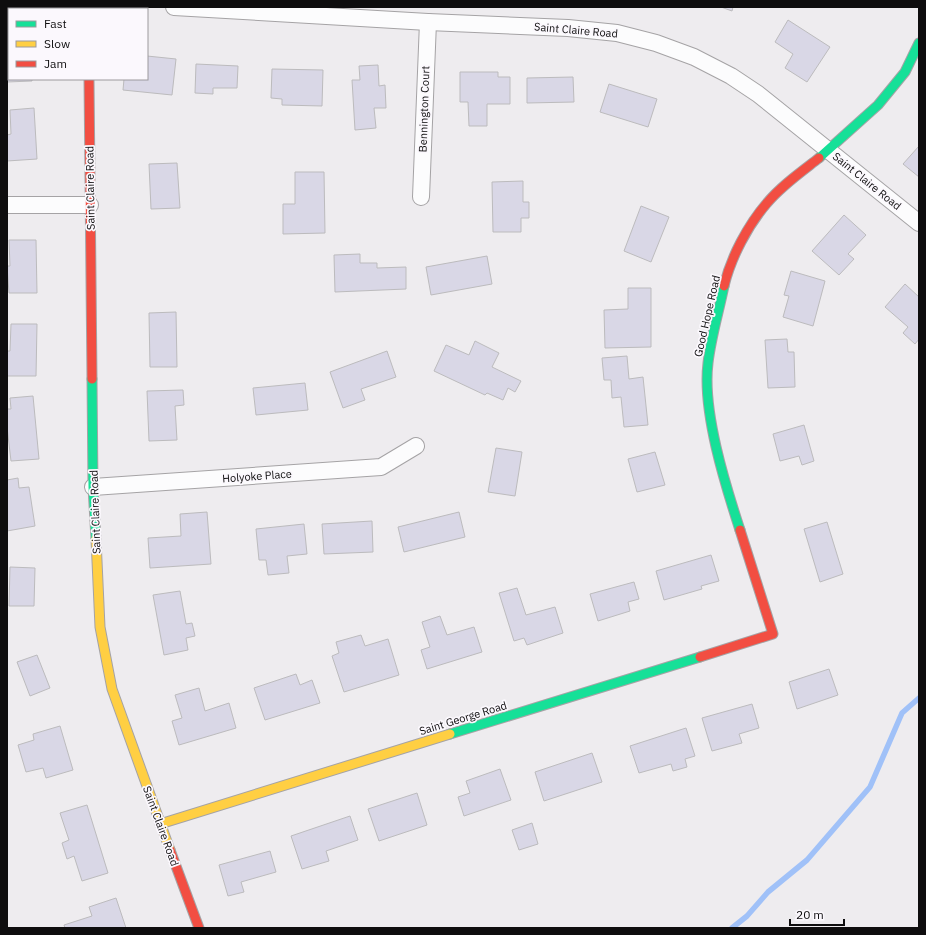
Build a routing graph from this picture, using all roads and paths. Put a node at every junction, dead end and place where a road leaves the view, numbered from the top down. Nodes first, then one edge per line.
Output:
1 (174, 7) edge
2 (428, 22) junction
3 (919, 43) edge
4 (89, 80) edge
5 (829, 150) junction
6 (421, 197) dead end
7 (7, 205) edge
8 (90, 205) junction
9 (919, 223) edge
10 (416, 446) dead end
11 (93, 487) junction
12 (773, 634) joint
13 (160, 824) junction
14 (199, 928) edge

1 - 2 street, Saint Claire Road
2 - 5 street, Saint Claire Road
2 - 6 street, Bennington Court
3 - 5 street, Good Hope Road
4 - 8 street, Saint Claire Road
5 - 9 street, Saint Claire Road
5 - 12 street, Good Hope Road
7 - 8 street
8 - 11 street, Saint Claire Road
10 - 11 street, Holyoke Place
11 - 13 street, Saint Claire Road
12 - 13 street, Saint George Road
13 - 14 street, Saint Claire Road

